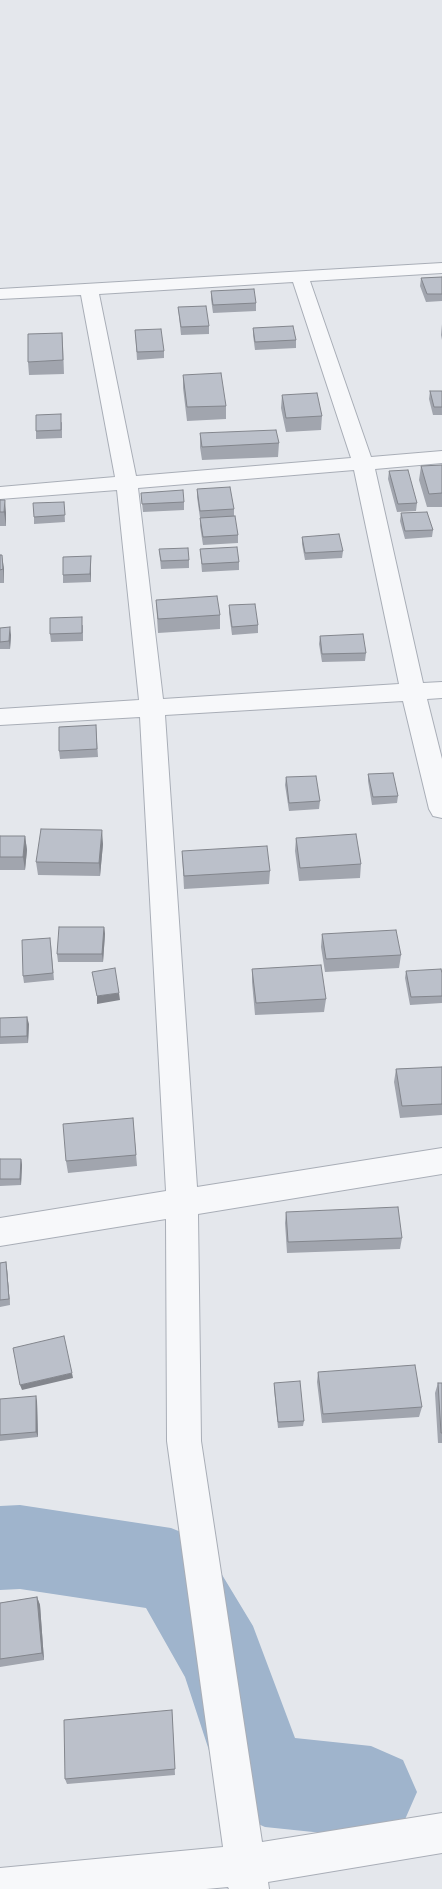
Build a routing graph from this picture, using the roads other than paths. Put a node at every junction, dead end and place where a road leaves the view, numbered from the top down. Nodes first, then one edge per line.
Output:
1 (442, 268) edge
2 (300, 277) junction
3 (90, 288) junction
4 (0, 294) edge
5 (442, 457) edge
6 (363, 462) junction
7 (127, 483) junction
8 (0, 493) edge
9 (442, 690) edge
10 (413, 692) junction
11 (152, 708) junction
12 (0, 717) edge
13 (442, 808) edge
14 (442, 1161) edge
15 (182, 1202) junction
16 (0, 1232) edge
17 (442, 1833) edge
18 (247, 1877) edge
19 (0, 1888) edge

1 - 2 street
2 - 3 street
2 - 6 street
3 - 4 street
3 - 7 street
5 - 6 street
6 - 7 street
6 - 10 street
7 - 8 street
7 - 11 street
9 - 10 street
10 - 11 street
10 - 13 street
11 - 12 street
11 - 15 street
14 - 15 street
15 - 16 street
15 - 18 street
17 - 18 street
18 - 19 street

